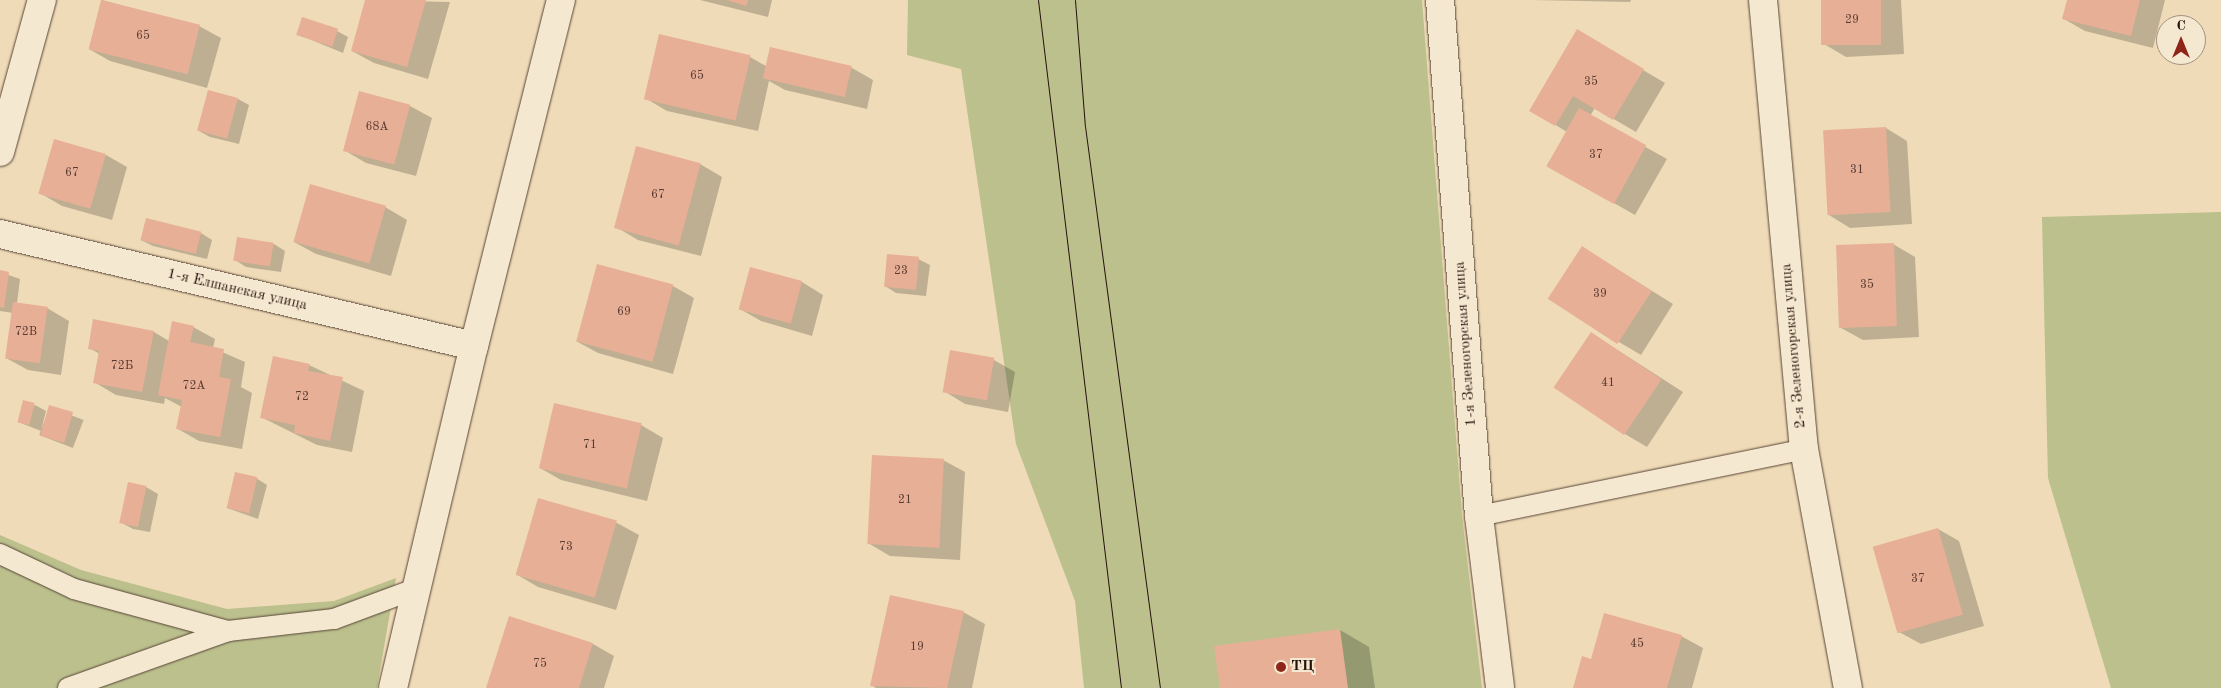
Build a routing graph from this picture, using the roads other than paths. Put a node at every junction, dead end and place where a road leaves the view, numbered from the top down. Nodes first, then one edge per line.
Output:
1 (42, 0) edge
2 (561, 0) edge
3 (1440, 0) edge
4 (1763, 0) edge
5 (0, 152) edge
6 (0, 234) edge
7 (474, 346) junction
8 (1804, 449) junction
9 (1479, 516) junction
10 (0, 554) edge
11 (415, 589) junction
12 (228, 631) junction
13 (68, 688) edge
14 (393, 688) edge
15 (1500, 688) edge
16 (1848, 688) edge

1 - 5 street
2 - 7 street
3 - 9 street, 1-я Зеленогорская улица
4 - 8 street, 2-я Зеленогорская улица
6 - 7 street, 1-я Елшанская улица
7 - 11 street
8 - 9 lane
8 - 16 street, 2-я Зеленогорская улица
9 - 15 street, 1-я Зеленогорская улица
10 - 12 lane
11 - 12 lane
11 - 14 street
12 - 13 lane

